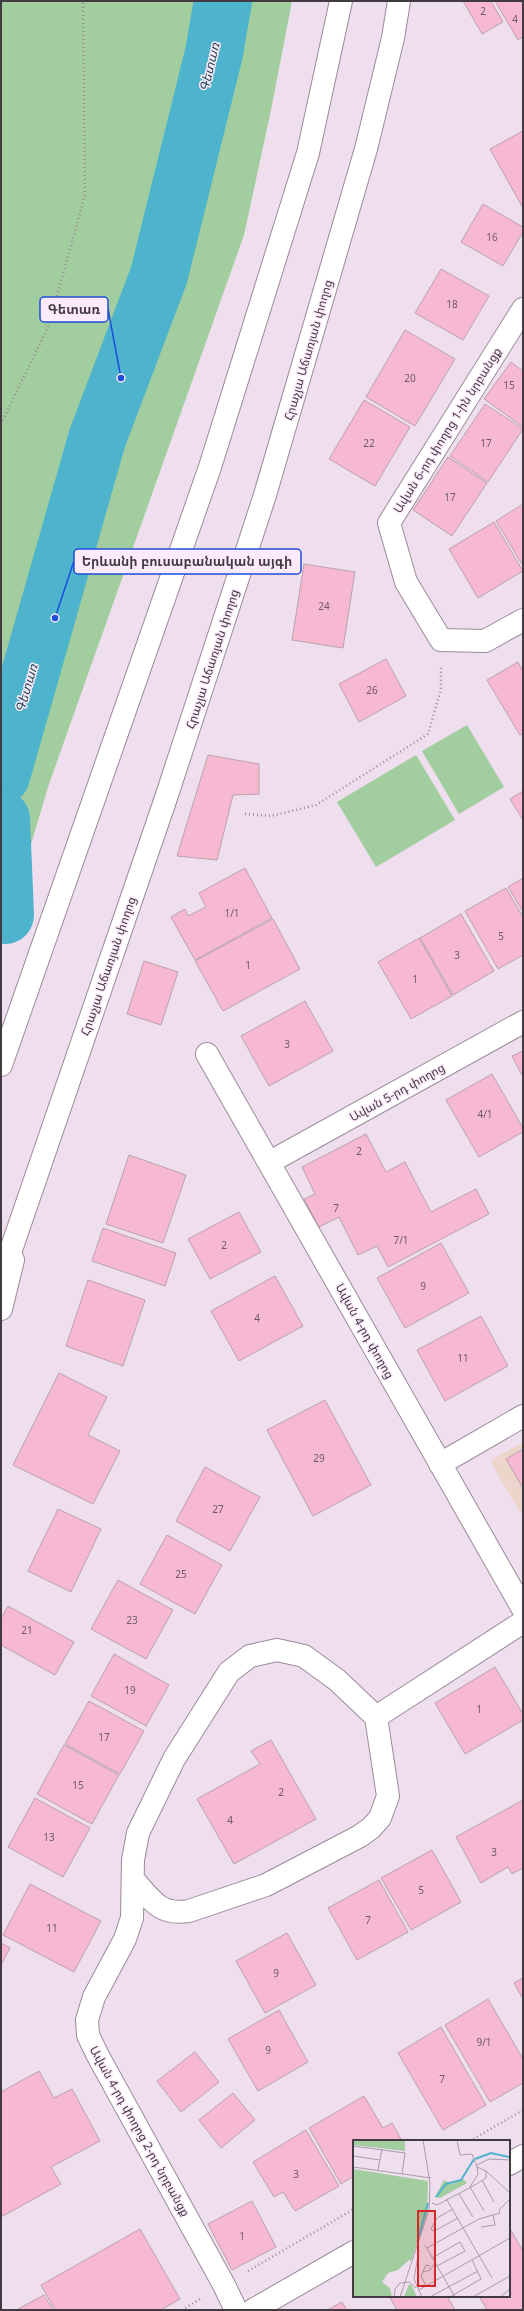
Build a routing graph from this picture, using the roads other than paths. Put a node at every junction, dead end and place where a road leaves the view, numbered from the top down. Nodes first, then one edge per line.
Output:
1 (341, 1) edge
2 (399, 1) edge
3 (523, 309) edge
4 (523, 620) edge
5 (523, 1022) edge
6 (207, 1054) dead end
7 (1, 1066) edge
8 (270, 1162) junction
9 (24, 1217) junction
10 (1, 1279) edge
11 (1, 1309) edge
12 (523, 1416) edge
13 (440, 1464) junction
14 (523, 1609) edge
15 (523, 1622) edge
16 (376, 1717) junction
17 (133, 1879) junction
18 (523, 2156) edge
19 (510, 2163) edge
20 (353, 2253) edge
21 (236, 2310) edge
22 (252, 2310) edge

1 - 7 main road
2 - 9 main road, Հրաչյա Աճառյան փողոց
3 - 4 main road, Ավան 6-րդ փողոց 1-ին նրբանցք
5 - 8 main road, Ավան 5-րդ փողոց
6 - 8 main road, Ավան 4-րդ փողոց
8 - 13 main road, Ավան 4-րդ փողոց
9 - 10 main road
9 - 11 main road
12 - 13 main road
13 - 14 main road, Ավան 4-րդ փողոց
15 - 16 main road
16 - 17 main road
16 - 17 main road, Ավան 4-րդ փողոց 2-րդ նրբանցք
17 - 21 main road, Ավան 4-րդ փողոց 2-րդ նրբանցք
18 - 19 main road
20 - 22 main road

